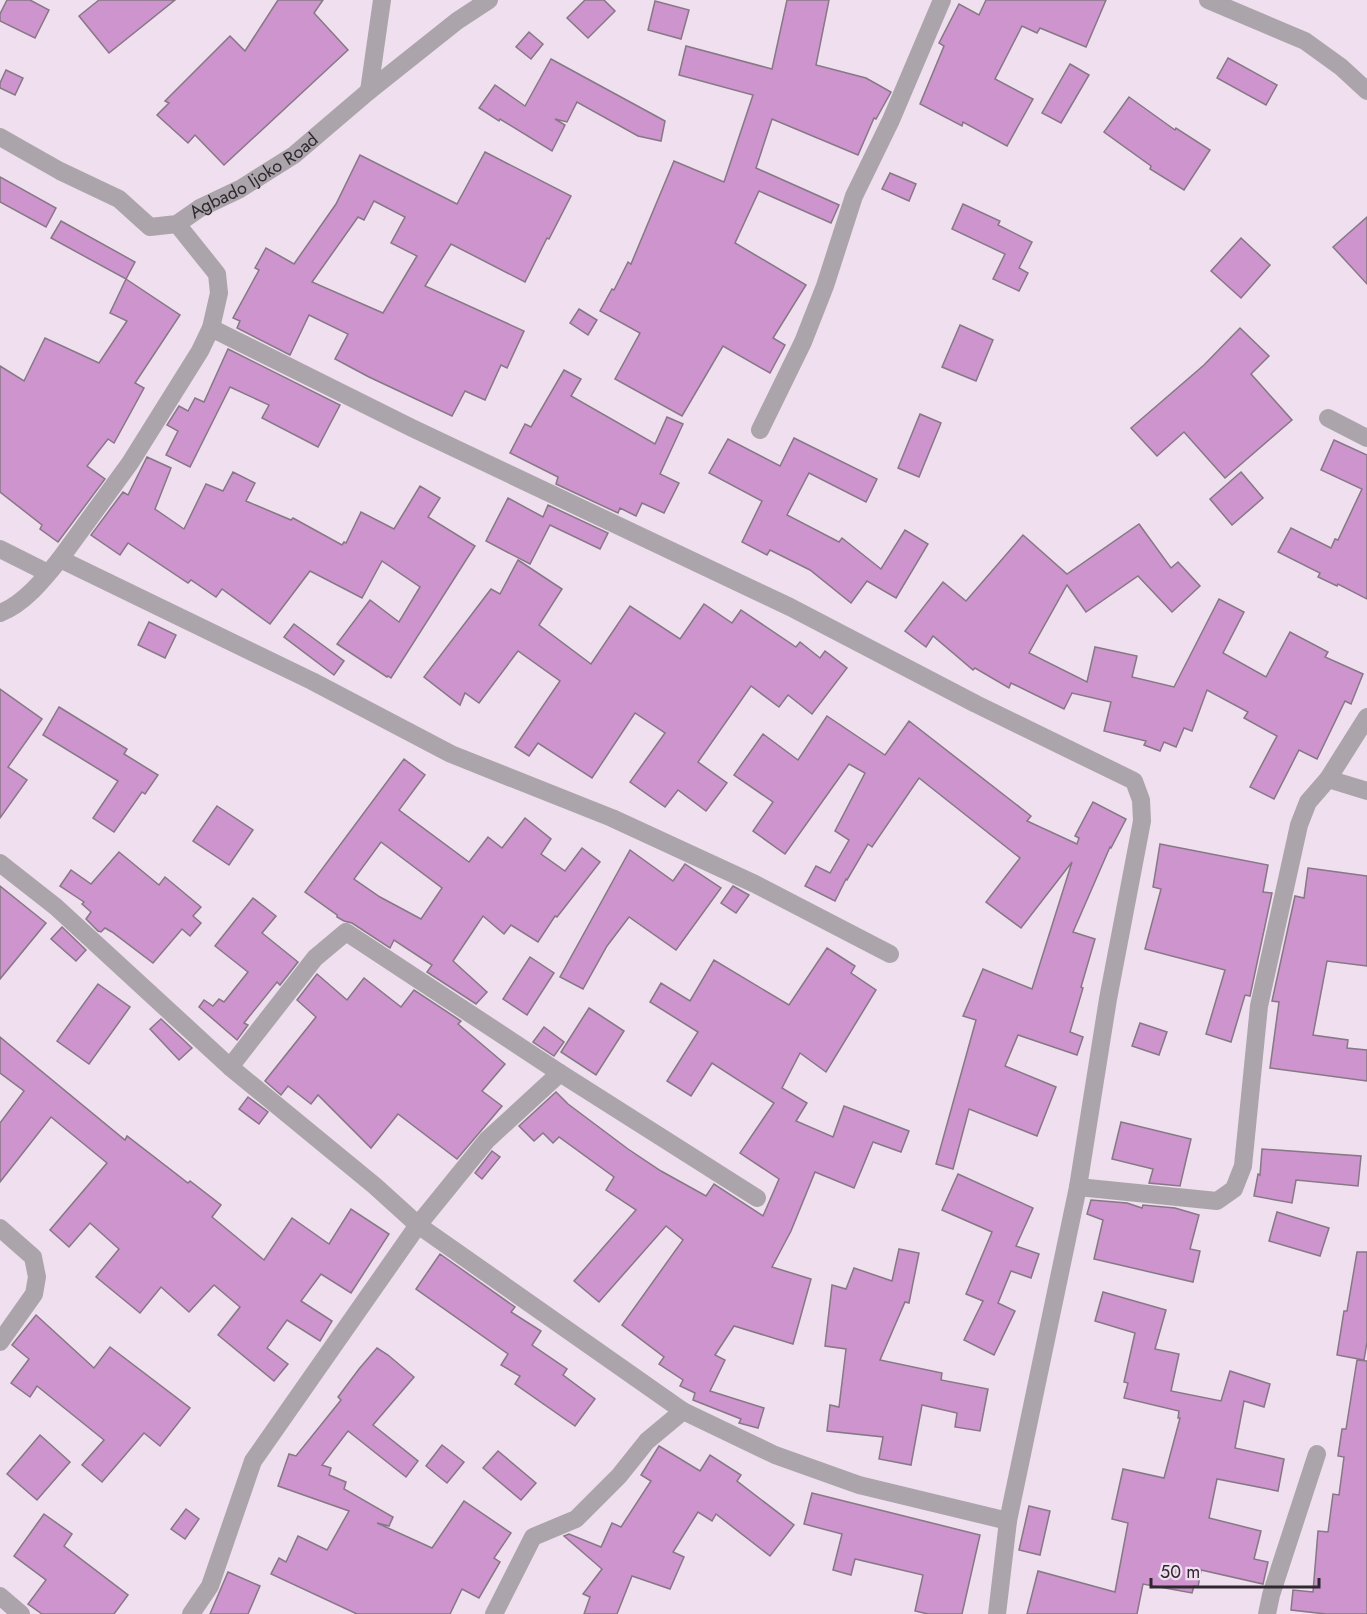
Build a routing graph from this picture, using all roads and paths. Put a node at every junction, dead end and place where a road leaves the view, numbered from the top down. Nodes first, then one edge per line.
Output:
1 (382, 0) edge
2 (489, 0) edge
3 (942, 0) edge
4 (1214, 1) edge
5 (369, 91) junction
6 (1367, 91) edge
7 (0, 137) edge
8 (177, 224) junction
9 (210, 327) junction
10 (1328, 418) dead end
11 (760, 430) dead end
12 (1367, 438) edge
13 (0, 549) edge
14 (60, 559) junction
15 (48, 573) junction
16 (0, 614) edge
17 (1367, 717) edge
18 (1328, 779) junction
19 (1367, 791) edge
20 (0, 862) edge
21 (890, 954) dead end
22 (230, 1067) junction
23 (560, 1073) junction
24 (1078, 1187) junction
25 (757, 1198) dead end
26 (417, 1225) junction
27 (0, 1228) edge
28 (0, 1342) edge
29 (683, 1411) junction
30 (1317, 1454) dead end
31 (1008, 1521) junction
32 (0, 1596) edge
33 (21, 1614) edge
34 (191, 1614) edge
35 (494, 1614) edge
36 (996, 1614) edge
37 (1268, 1614) edge

1 - 5 street
2 - 5 street, Agbado Ijoko Road
3 - 11 street
4 - 6 street
5 - 8 street, Agbado Ijoko Road
7 - 8 street, Agbado Ijoko Road
8 - 9 street
9 - 14 street
9 - 24 street
10 - 12 street
13 - 15 street
14 - 15 street
14 - 21 street
15 - 16 street
17 - 18 street
18 - 19 street
18 - 24 street
20 - 22 street
22 - 23 street
22 - 26 street
23 - 25 street
23 - 26 street
24 - 31 street
26 - 29 street
26 - 34 street
27 - 28 street
29 - 31 street
29 - 35 street
30 - 37 street
31 - 36 street
32 - 33 street

